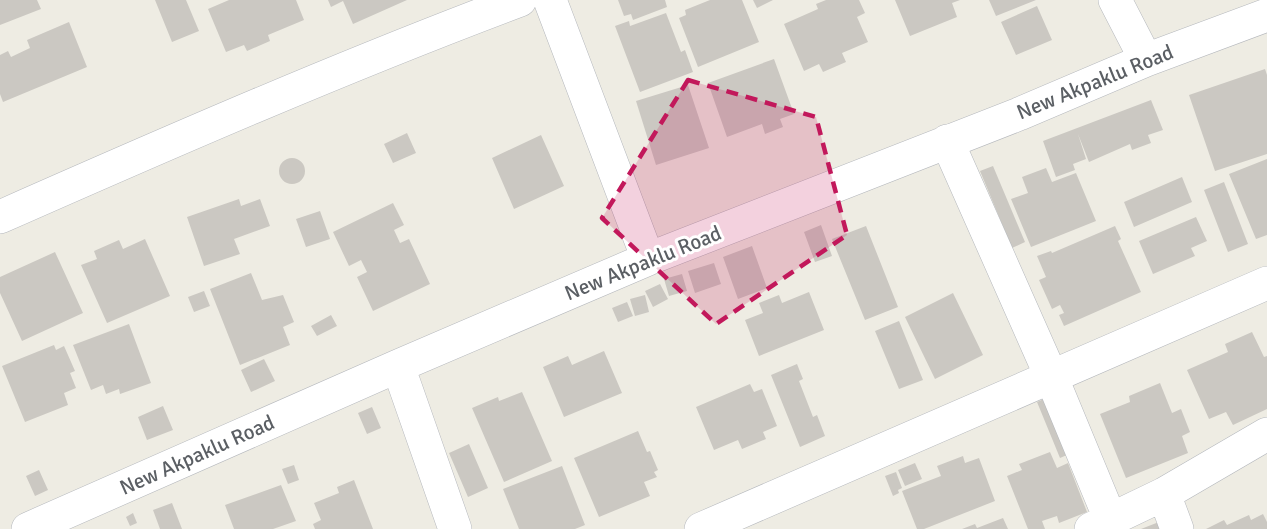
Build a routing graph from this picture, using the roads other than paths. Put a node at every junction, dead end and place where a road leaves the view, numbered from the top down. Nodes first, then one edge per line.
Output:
1 (520, 0) edge
2 (550, 0) edge
3 (1115, 0) edge
4 (454, 12) edge
5 (1267, 15) edge
6 (1146, 60) junction
7 (947, 141) junction
8 (0, 217) edge
9 (648, 259) junction
10 (1267, 283) edge
11 (398, 366) junction
12 (1051, 376) junction
13 (1267, 434) edge
14 (1164, 494) junction
15 (1101, 525) edge
16 (28, 529) edge
17 (456, 529) edge
18 (701, 529) edge
19 (1177, 529) edge

1 - 4 street
2 - 9 street
3 - 6 street
4 - 8 street
5 - 6 street, New Akpaklu Road
6 - 7 street, New Akpaklu Road
7 - 9 street, New Akpaklu Road
7 - 12 street
9 - 11 street, New Akpaklu Road
10 - 12 street
11 - 16 street, New Akpaklu Road
11 - 17 street
12 - 15 street
12 - 18 street
13 - 14 street
14 - 15 street
14 - 19 street

